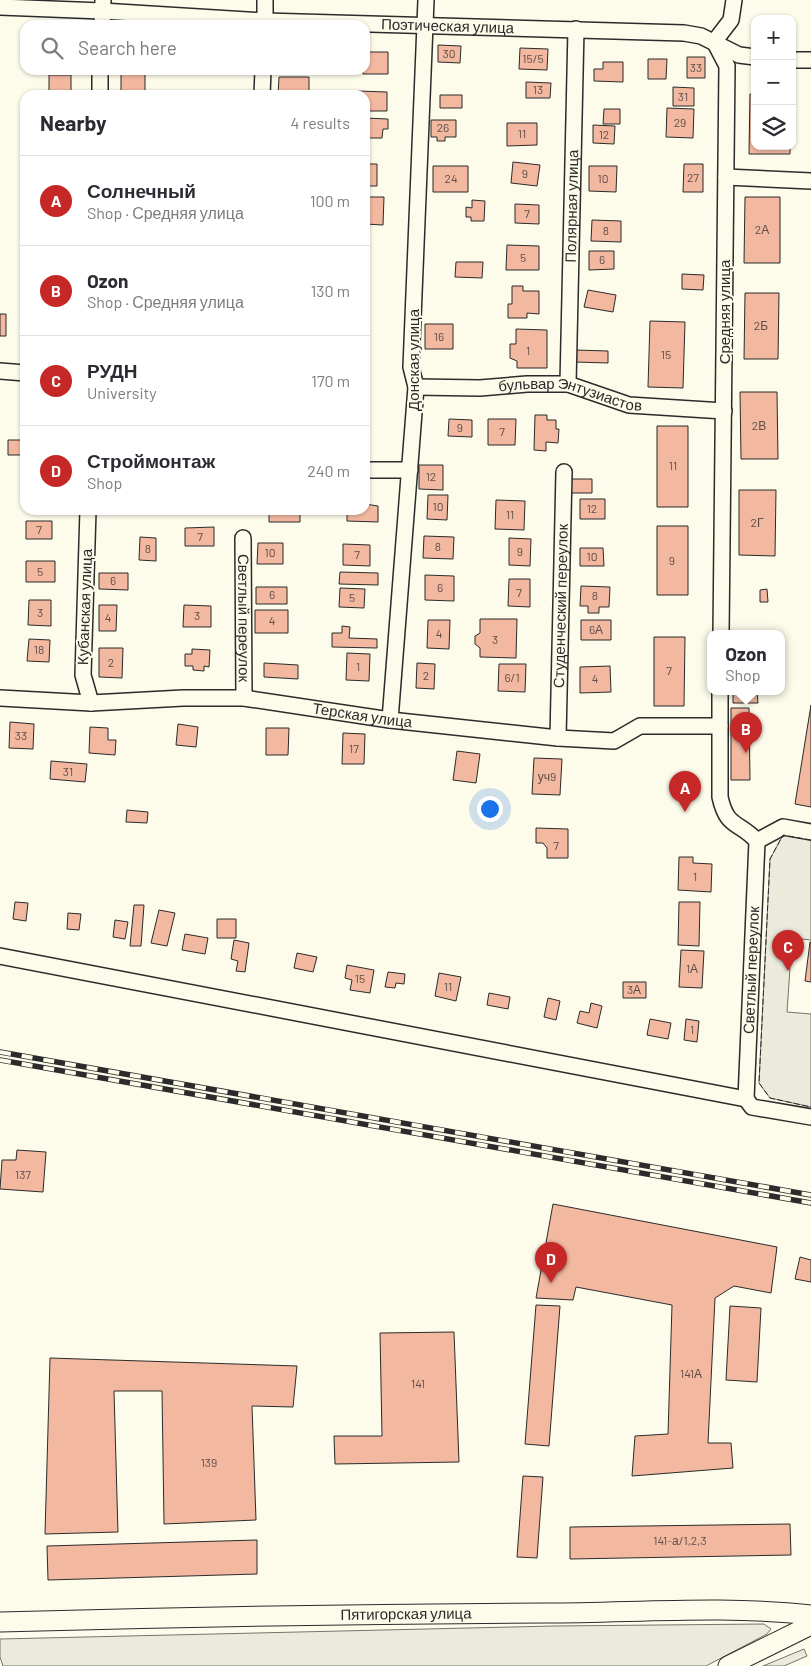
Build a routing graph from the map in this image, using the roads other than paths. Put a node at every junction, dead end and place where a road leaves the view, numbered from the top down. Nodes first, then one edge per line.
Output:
1 (266, 0) edge
2 (426, 0) edge
3 (734, 0) edge
4 (0, 7) edge
5 (102, 12) edge
6 (221, 20) edge
7 (265, 20) edge
8 (370, 24) edge
9 (425, 25) junction
10 (576, 28) junction
11 (714, 42) junction
12 (751, 56) edge
13 (796, 60) edge
14 (811, 60) edge
15 (100, 75) edge
16 (263, 75) edge
17 (100, 90) edge
18 (262, 90) edge
19 (726, 177) junction
20 (811, 181) edge
21 (0, 371) edge
22 (20, 373) edge
23 (568, 384) junction
24 (416, 387) junction
25 (724, 411) junction
26 (370, 470) edge
27 (410, 470) junction
28 (564, 472) dead end
29 (88, 515) edge
30 (243, 538) dead end
31 (721, 630) edge
32 (720, 695) edge
33 (0, 698) edge
34 (244, 698) junction
35 (92, 703) junction
36 (390, 720) junction
37 (720, 726) junction
38 (558, 738) junction
39 (811, 832) edge
40 (757, 841) junction
41 (0, 956) edge
42 (746, 1099) junction
43 (811, 1117) edge
44 (769, 1610) junction
45 (811, 1615) edge
46 (0, 1622) edge
47 (811, 1625) edge
48 (775, 1644) junction
49 (728, 1666) edge

1 - 7 street
2 - 9 street, Донская улица
3 - 11 street
4 - 5 street, Поэтическая улица
5 - 6 street, Поэтическая улица
8 - 9 street, Поэтическая улица
9 - 10 street, Поэтическая улица
9 - 24 street, Донская улица
10 - 11 street, Поэтическая улица
10 - 23 street, Полярная улица
11 - 12 street, Поэтическая улица
11 - 19 street, Средняя улица
13 - 14 street
15 - 17 street
16 - 18 street
19 - 20 street
19 - 25 street, Средняя улица
21 - 22 street
23 - 24 street, бульвар Энтузиастов
23 - 25 street, бульвар Энтузиастов
24 - 27 street, Донская улица
25 - 31 street, Средняя улица
26 - 27 street
27 - 36 street, Донская улица
28 - 38 street, Студенческий переулок
29 - 35 street, Кубанская улица
30 - 34 street, Светлый переулок
32 - 37 street
33 - 35 street, Терская улица
34 - 35 street, Терская улица
34 - 36 street, Терская улица
36 - 38 street, Терская улица
37 - 38 street, Терская улица
37 - 40 street
39 - 40 street
40 - 42 street, Светлый переулок
41 - 42 street
42 - 43 street
44 - 45 main road, Пятигорская улица
44 - 46 main road, Пятигорская улица
44 - 48 main road
47 - 48 main road
48 - 49 main road

